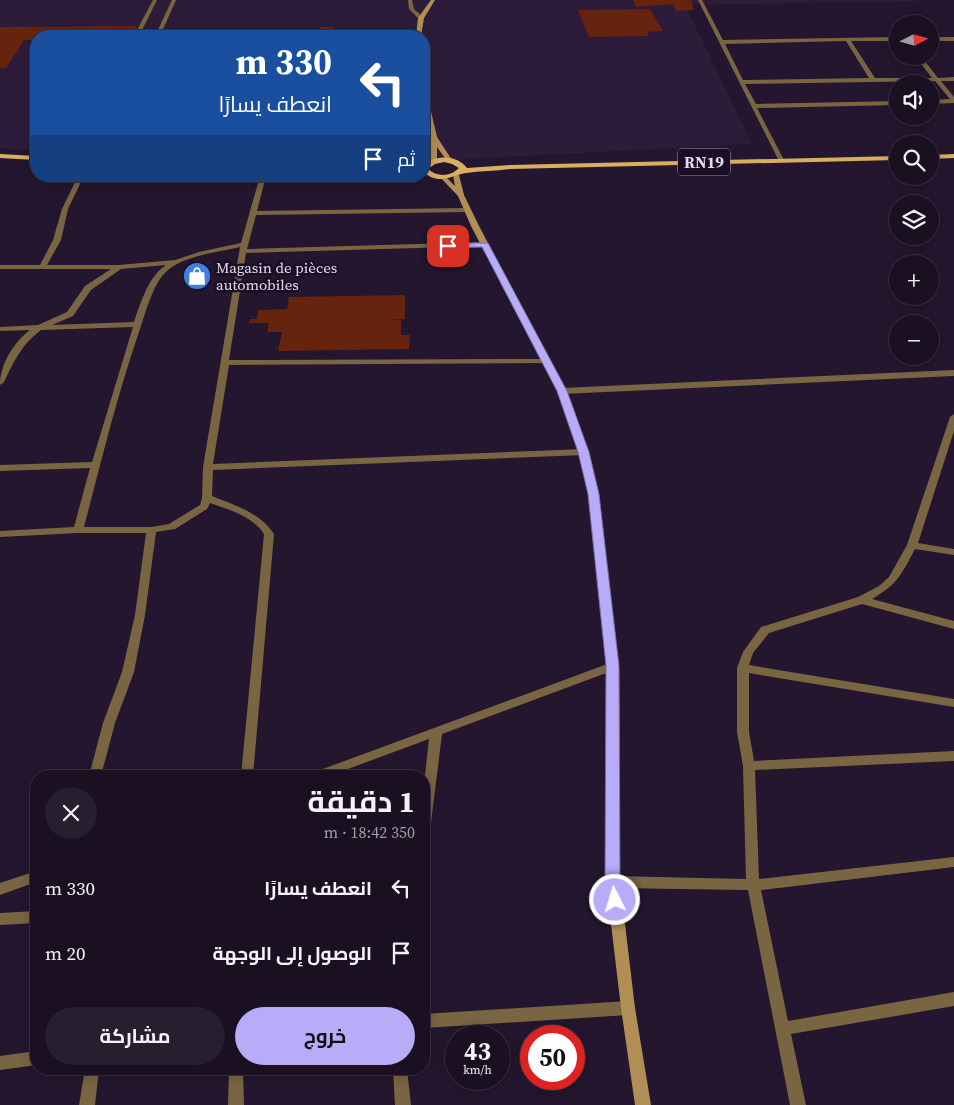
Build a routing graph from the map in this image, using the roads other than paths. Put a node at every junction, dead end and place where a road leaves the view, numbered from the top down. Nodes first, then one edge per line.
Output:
1 (155, 0) edge
2 (174, 0) edge
3 (410, 0) edge
4 (433, 0) edge
5 (700, 0) edge
6 (421, 18) junction
7 (139, 30) edge
8 (160, 30) edge
9 (419, 30) edge
10 (847, 39) junction
11 (889, 39) edge
12 (939, 39) edge
13 (954, 39) edge
14 (721, 42) junction
15 (939, 79) edge
16 (954, 79) edge
17 (873, 80) junction
18 (889, 80) edge
19 (741, 82) junction
20 (939, 84) edge
21 (954, 101) edge
22 (939, 102) edge
23 (889, 103) edge
24 (753, 106) junction
25 (430, 120) edge
26 (434, 137) junction
27 (0, 156) edge
28 (954, 156) edge
29 (939, 157) edge
30 (30, 158) edge
31 (889, 158) edge
32 (449, 160) junction
33 (781, 160) junction
34 (434, 161) junction
35 (430, 165) edge
36 (459, 170) junction
37 (430, 171) edge
38 (443, 177) junction
39 (78, 182) edge
40 (261, 182) edge
41 (461, 195) junction
42 (466, 210) junction
43 (252, 213) junction
44 (485, 244) junction
45 (244, 248) junction
46 (180, 262) junction
47 (43, 266) junction
48 (0, 267) edge
49 (119, 267) junction
50 (137, 324) junction
51 (38, 328) junction
52 (0, 329) edge
53 (546, 361) junction
54 (226, 363) junction
55 (954, 373) edge
56 (0, 382) edge
57 (562, 391) junction
58 (954, 417) edge
59 (950, 442) edge
60 (584, 452) junction
61 (96, 465) junction
62 (208, 466) junction
63 (0, 468) edge
64 (207, 498) junction
65 (78, 530) junction
66 (151, 530) junction
67 (0, 534) edge
68 (912, 545) junction
69 (954, 552) edge
70 (862, 600) junction
71 (954, 625) edge
72 (612, 666) junction
73 (743, 668) junction
74 (954, 703) edge
75 (436, 733) junction
76 (954, 756) edge
77 (749, 766) junction
78 (97, 770) edge
79 (248, 770) edge
80 (333, 770) edge
81 (430, 782) edge
82 (954, 862) edge
83 (30, 879) edge
84 (613, 882) junction
85 (753, 885) junction
86 (0, 889) edge
87 (30, 918) edge
88 (0, 920) edge
89 (954, 999) edge
90 (628, 1008) junction
91 (430, 1021) edge
92 (783, 1029) junction
93 (30, 1059) edge
94 (0, 1063) edge
95 (91, 1075) edge
96 (236, 1075) edge
97 (400, 1075) edge
98 (88, 1105) edge
99 (236, 1105) edge
100 (403, 1105) edge
101 (643, 1105) edge
102 (798, 1105) edge

1 - 7 street
2 - 8 street
3 - 6 street
4 - 6 main road
5 - 14 street
6 - 9 main road
10 - 11 street
10 - 14 street
10 - 17 street
12 - 13 street
14 - 19 street
15 - 16 street
17 - 18 street
17 - 19 street
19 - 24 street
20 - 21 street
21 - 22 street
23 - 24 street
24 - 33 street
25 - 26 main road
26 - 32 main road
26 - 34 main road
27 - 30 main road
28 - 29 main road
31 - 33 main road, RN19
32 - 34 main road, RN19
32 - 36 main road, RN19
33 - 36 main road, RN19
34 - 35 main road, RN19
36 - 38 main road, RN19
36 - 41 main road
37 - 38 main road, RN19
38 - 41 main road
39 - 47 street
40 - 43 street
41 - 42 main road
42 - 43 street
42 - 44 main road
43 - 45 street
44 - 45 street
44 - 53 main road
45 - 46 street
45 - 54 street
46 - 49 street
46 - 50 street
47 - 48 street
47 - 49 street
49 - 51 street
50 - 51 street
50 - 61 street
51 - 52 street
51 - 56 street
53 - 54 street
53 - 57 main road
54 - 62 street
55 - 57 street
57 - 60 main road
58 - 59 street
59 - 68 street
60 - 62 street
60 - 72 main road
61 - 63 street
61 - 65 street
62 - 64 street
64 - 66 street
64 - 79 street
65 - 66 street
65 - 67 street
66 - 78 street
68 - 69 street
68 - 70 street
70 - 71 street
70 - 73 street
72 - 75 street
72 - 84 main road
73 - 74 street
73 - 77 street
75 - 80 street
75 - 81 street
76 - 77 street
77 - 85 street
82 - 85 street
83 - 86 street
84 - 85 street
84 - 90 main road
85 - 92 street
87 - 88 street
89 - 92 street
90 - 91 street
90 - 101 main road
92 - 102 street
93 - 94 street
95 - 98 street
96 - 99 street
97 - 100 street

